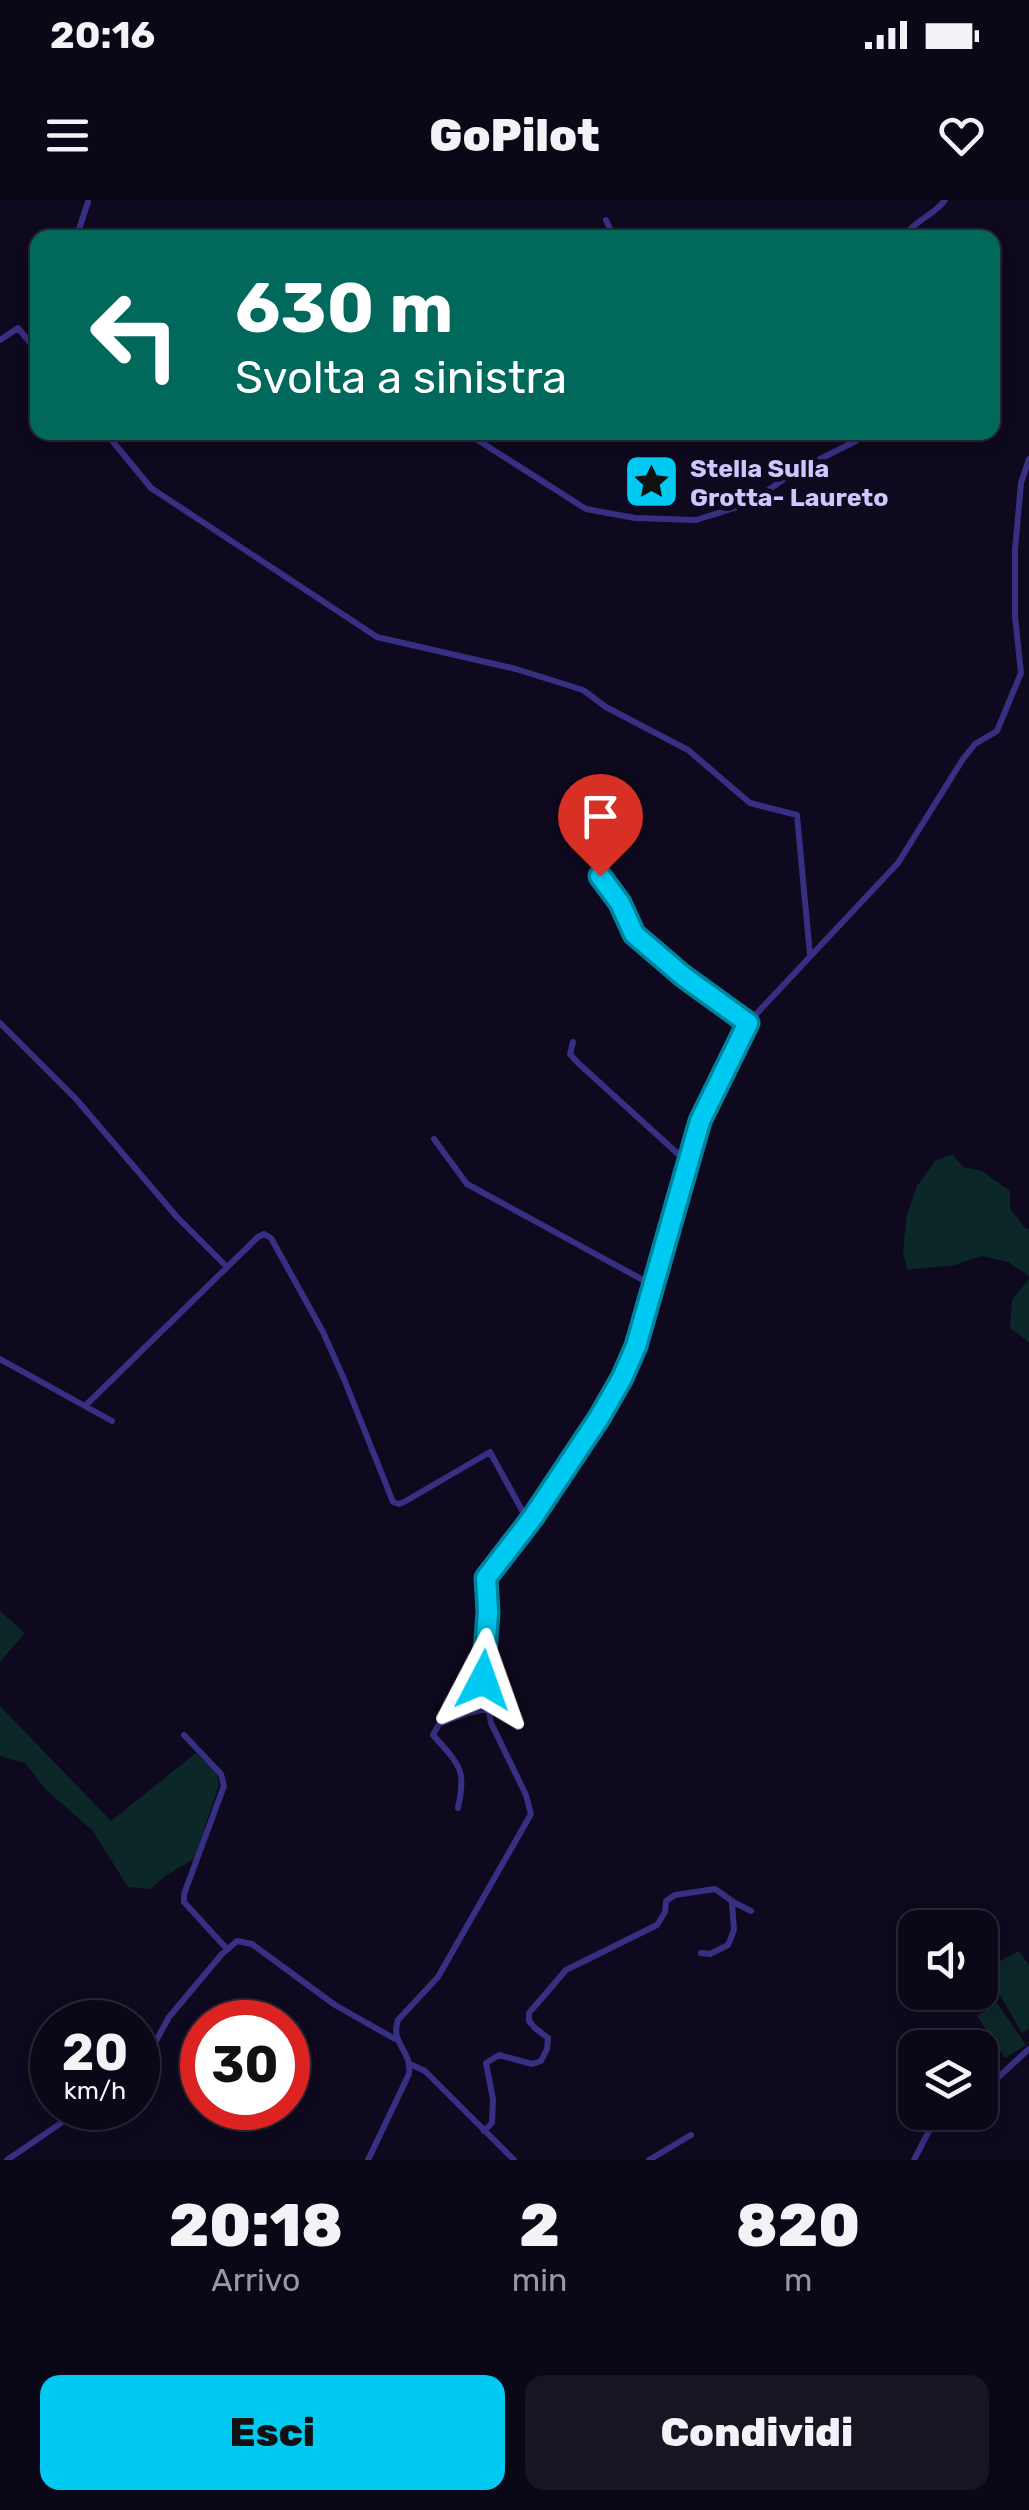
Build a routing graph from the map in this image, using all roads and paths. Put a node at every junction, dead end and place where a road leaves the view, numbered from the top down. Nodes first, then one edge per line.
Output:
1 (945, 200) edge
2 (88, 202) edge
3 (606, 220) dead end
4 (79, 230) edge
5 (610, 230) edge
6 (908, 230) edge
7 (0, 340) edge
8 (30, 342) edge
9 (112, 440) edge
10 (478, 440) edge
11 (857, 440) edge
12 (1029, 459) edge
13 (600, 876) dead end
14 (810, 955) junction
15 (748, 1023) junction
16 (0, 1024) edge
17 (573, 1042) dead end
18 (434, 1139) dead end
19 (688, 1163) junction
20 (228, 1267) junction
21 (652, 1287) junction
22 (0, 1359) edge
23 (85, 1406) junction
24 (112, 1421) dead end
25 (529, 1522) junction
26 (488, 1709) junction
27 (184, 1735) dead end
28 (458, 1808) dead end
29 (732, 1902) junction
30 (751, 1910) dead end
31 (227, 1949) junction
32 (700, 1953) dead end
33 (160, 2034) edge
34 (396, 2039) junction
35 (1029, 2048) edge
36 (410, 2064) junction
37 (998, 2077) edge
38 (50, 2130) edge
39 (929, 2130) edge
40 (484, 2131) junction
41 (691, 2135) dead end
42 (6, 2160) edge
43 (368, 2160) edge
44 (514, 2160) edge
45 (649, 2160) edge
46 (914, 2160) edge

1 - 6 street
2 - 4 street
3 - 5 street
7 - 8 street
9 - 14 street
10 - 11 street
12 - 14 street
13 - 15 street
14 - 15 street
15 - 19 street
16 - 20 street
17 - 19 street
18 - 21 street
19 - 21 street
20 - 23 street
20 - 25 street
21 - 25 street
22 - 23 street
23 - 24 street
25 - 26 street
26 - 28 street
26 - 34 street
27 - 31 street
29 - 30 street
29 - 32 street
29 - 40 street
31 - 33 street
31 - 34 street
34 - 36 street
35 - 37 street
36 - 40 street
36 - 43 street
38 - 42 street
39 - 46 street
40 - 44 street
41 - 45 street

